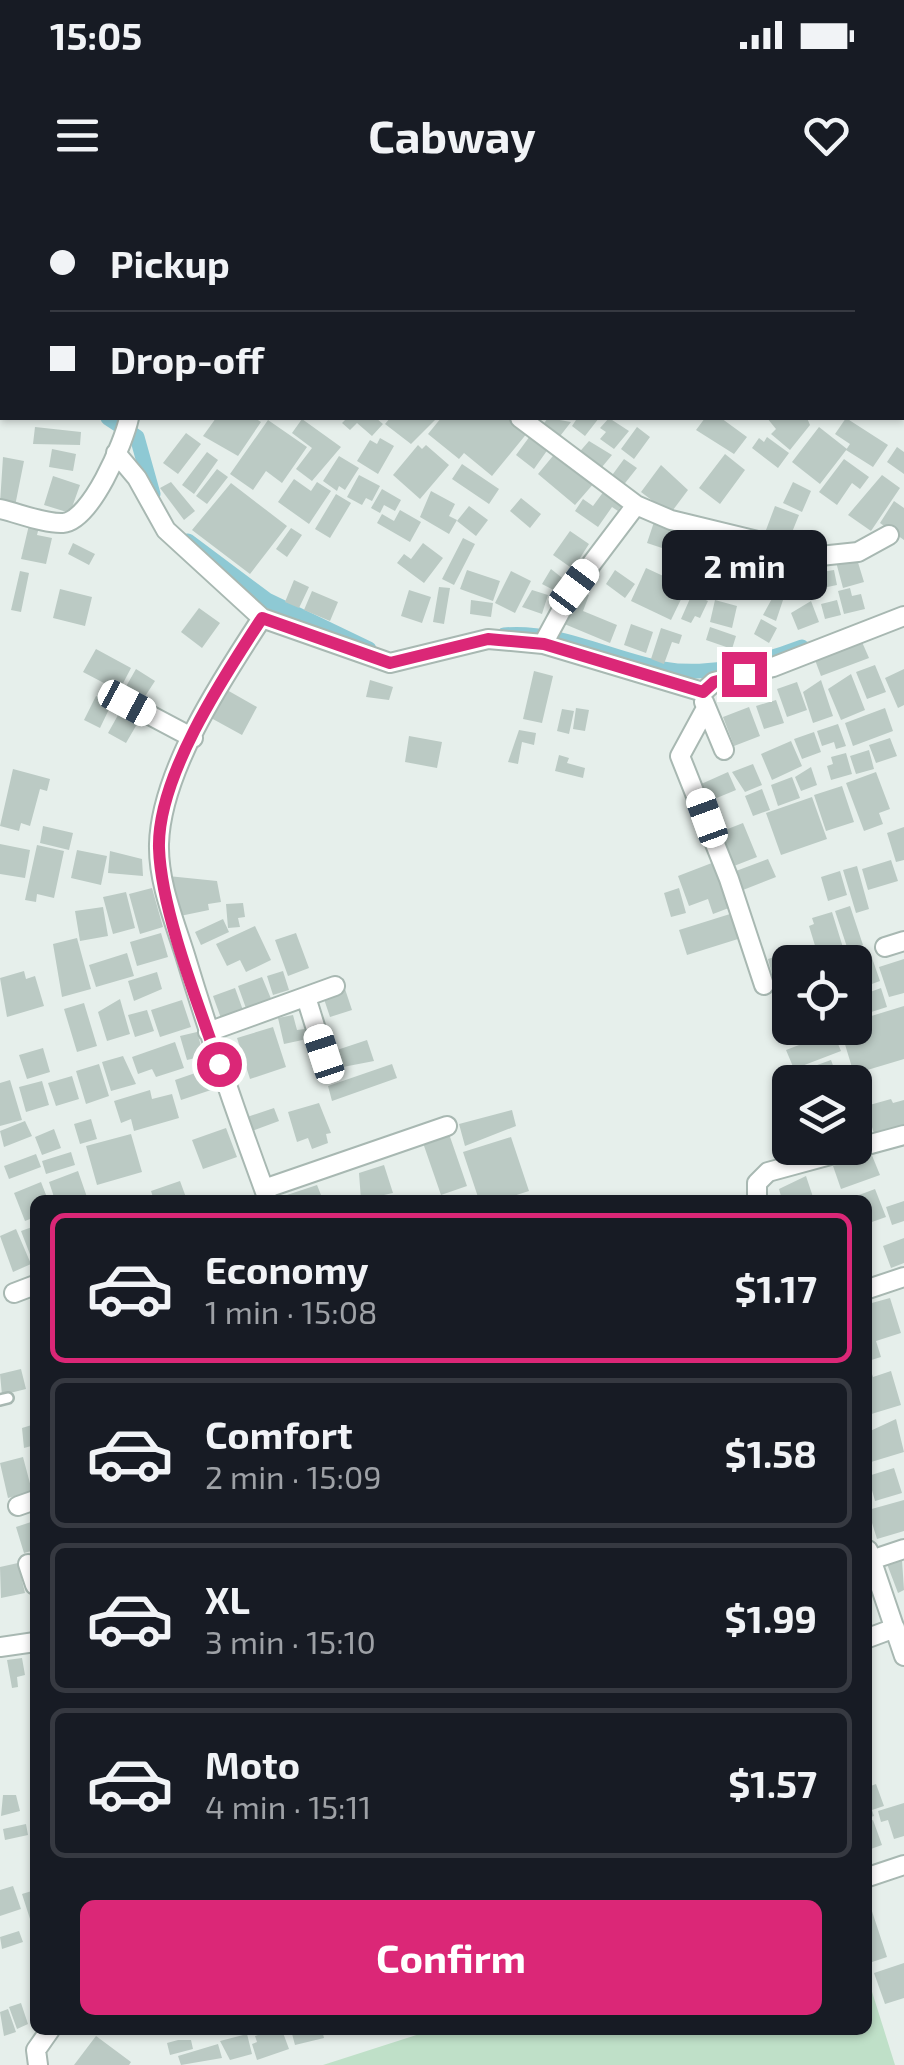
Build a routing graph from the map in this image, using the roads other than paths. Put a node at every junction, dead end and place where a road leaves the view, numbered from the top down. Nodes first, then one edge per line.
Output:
1 (128, 420) edge
2 (523, 420) edge
3 (120, 445) junction
4 (636, 504) junction
5 (0, 509) edge
6 (889, 535) dead end
7 (904, 616) edge
8 (262, 618) junction
9 (547, 637) junction
10 (704, 701) junction
11 (127, 703) dead end
12 (193, 738) junction
13 (724, 750) dead end
14 (904, 941) edge
15 (885, 947) dead end
16 (764, 985) dead end
17 (334, 986) dead end
18 (306, 997) junction
19 (208, 1032) junction
20 (324, 1054) dead end
21 (447, 1126) dead end
22 (904, 1135) edge
23 (266, 1195) edge
24 (272, 1195) edge
25 (756, 1195) edge
26 (904, 1277) edge
27 (30, 1288) edge
28 (872, 1288) edge
29 (14, 1293) dead end
30 (904, 1549) edge
31 (872, 1556) edge
32 (28, 1564) dead end
33 (872, 1565) edge
34 (30, 1570) edge
35 (895, 1628) junction
36 (872, 1637) edge
37 (30, 1643) edge
38 (0, 1647) edge
39 (904, 1656) edge
40 (904, 1865) edge
41 (872, 1876) edge
42 (46, 2035) edge
43 (38, 2065) edge

1 - 3 street
2 - 4 street
3 - 5 street
3 - 8 street
4 - 6 street
4 - 9 street
7 - 10 street
8 - 9 street
8 - 12 street
9 - 10 street
10 - 13 street
10 - 16 street
11 - 12 street
12 - 19 street
14 - 15 street
17 - 18 street
18 - 19 street
18 - 20 street
19 - 23 street
21 - 24 street
22 - 25 street
26 - 28 street
27 - 29 street
30 - 31 street
32 - 34 street
33 - 35 street
35 - 36 street
35 - 39 street
37 - 38 street
40 - 41 street
42 - 43 street

